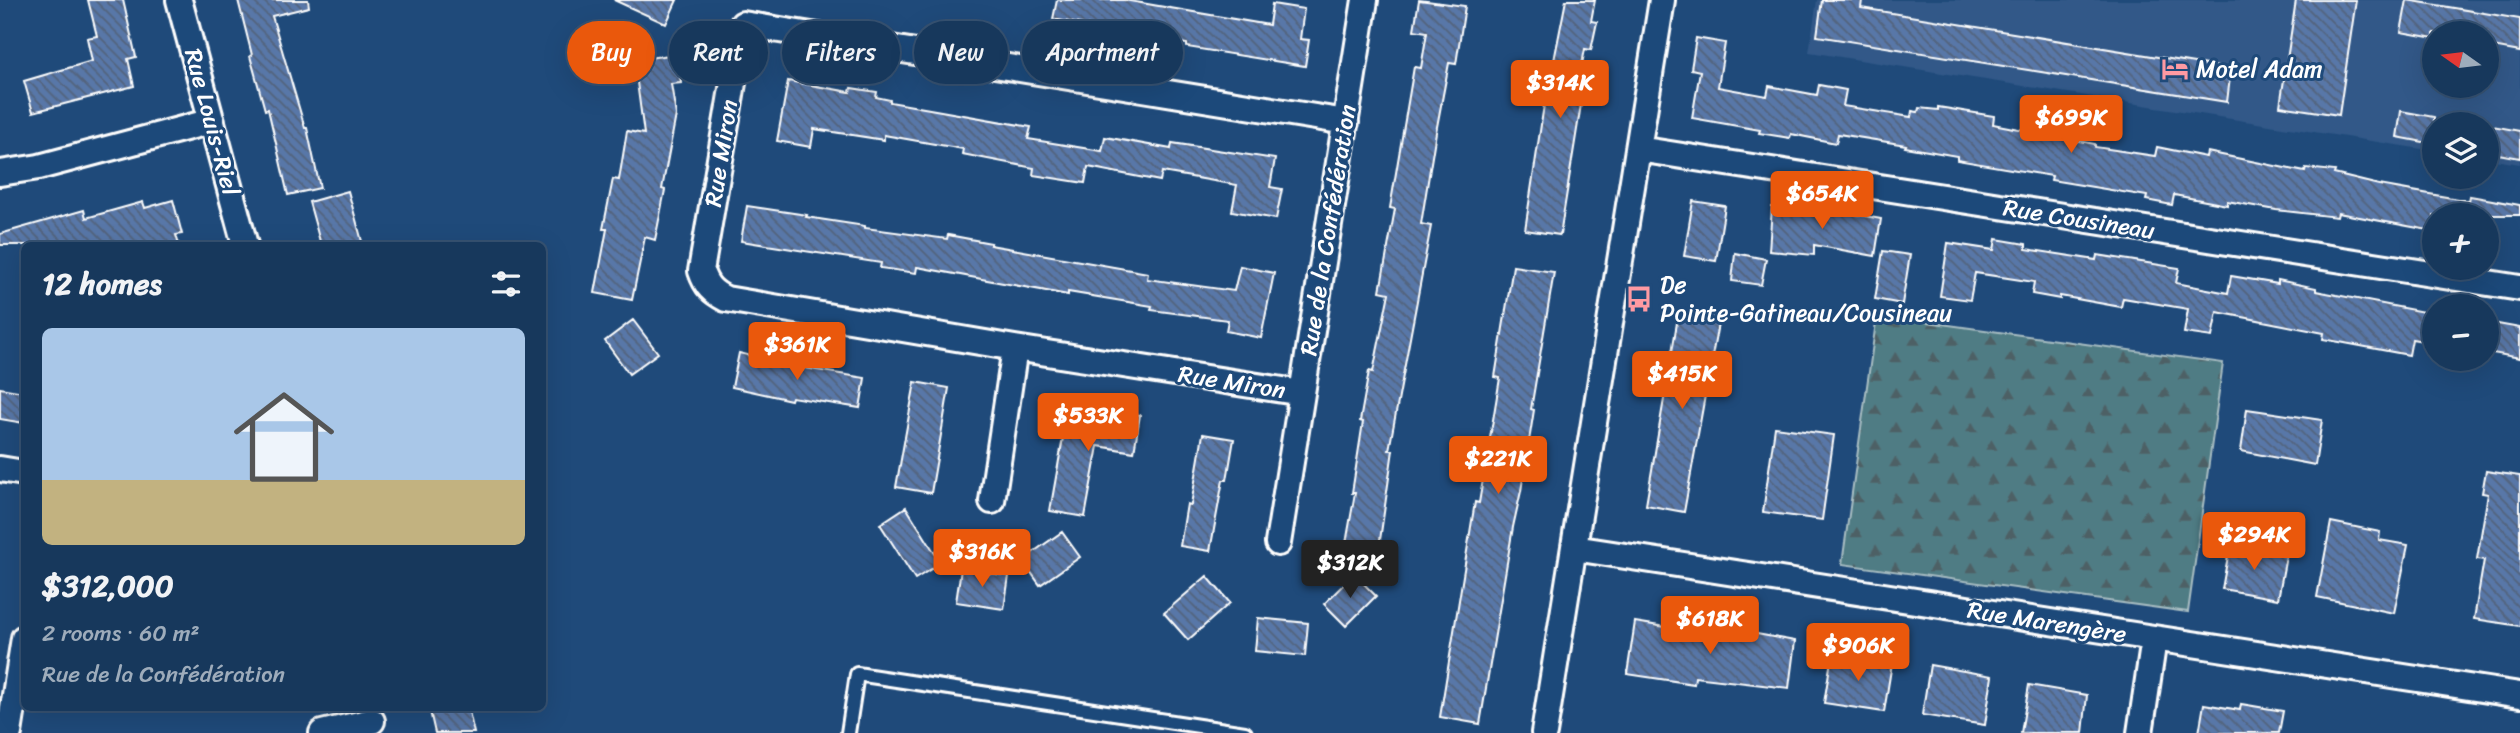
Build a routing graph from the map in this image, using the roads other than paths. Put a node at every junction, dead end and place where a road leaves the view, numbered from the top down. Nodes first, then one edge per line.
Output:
1 (179, 0) edge
2 (1365, 0) edge
3 (1662, 0) edge
4 (212, 121) junction
5 (1346, 122) junction
6 (1638, 149) junction
7 (0, 173) edge
8 (244, 242) edge
9 (2520, 288) edge
10 (1015, 348) junction
11 (1302, 393) junction
12 (0, 469) edge
13 (21, 472) edge
14 (992, 501) dead end
15 (1278, 543) dead end
16 (1574, 548) junction
17 (2154, 639) junction
18 (21, 657) edge
19 (2520, 695) edge
20 (372, 720) edge
21 (9, 733) edge
22 (322, 733) edge
23 (848, 733) edge
24 (1245, 733) edge
25 (1544, 733) edge
26 (2140, 733) edge

1 - 4 street, Rue Louis-Riel
2 - 5 street, Rue de la Confédération
3 - 6 street
4 - 7 street
4 - 8 street, Rue Louis-Riel
5 - 10 street, Rue Miron
5 - 11 street, Rue de la Confédération
6 - 9 street, Rue Cousineau
6 - 16 street
10 - 11 street, Rue Miron
10 - 14 street
11 - 15 street, Rue de la Confédération
12 - 13 street
16 - 17 street, Rue Marengère
16 - 25 street
17 - 19 street, Rue Marengère
17 - 26 street
18 - 21 street
20 - 22 street
23 - 24 lane

